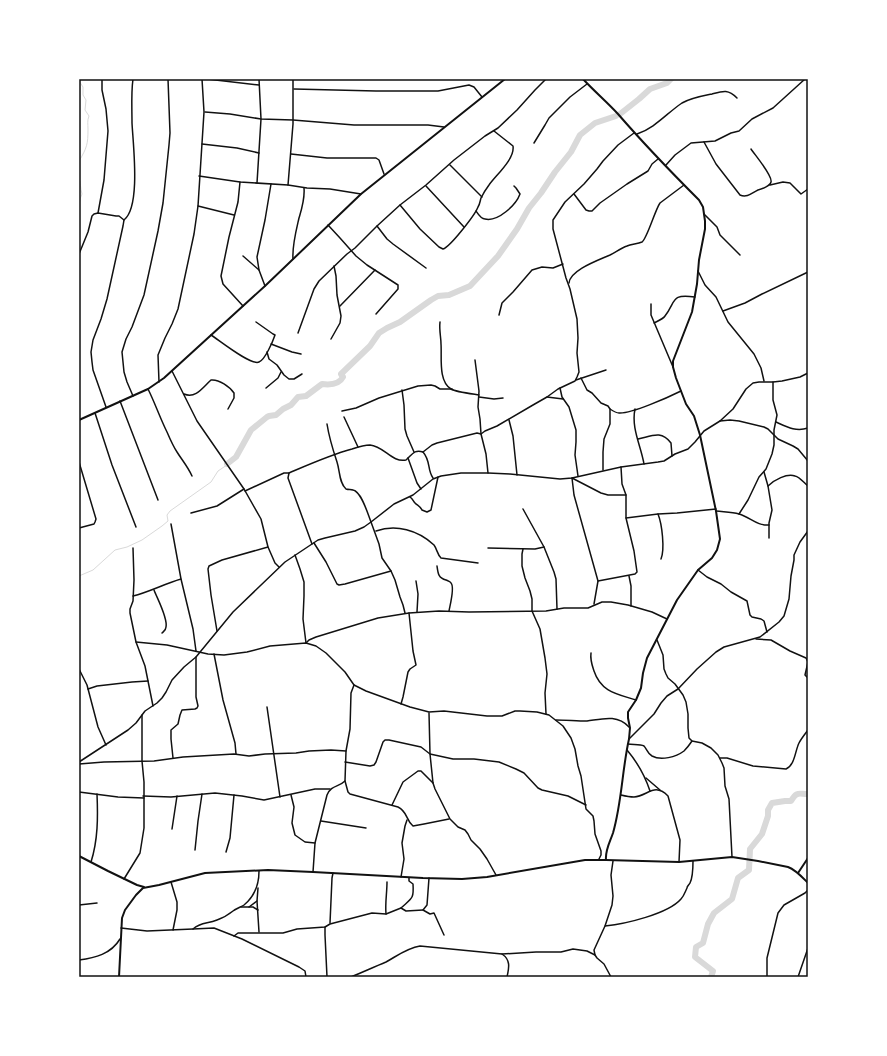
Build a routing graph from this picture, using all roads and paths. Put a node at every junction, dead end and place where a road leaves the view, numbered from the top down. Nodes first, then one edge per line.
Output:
1 (102, 79) edge
2 (133, 79) edge
3 (168, 79) edge
4 (202, 79) edge
5 (207, 79) edge
6 (234, 79) edge
7 (259, 79) edge
8 (293, 79) edge
9 (505, 79) edge
10 (546, 79) edge
11 (583, 79) edge
12 (805, 79) edge
13 (234, 82) junction
14 (587, 84) junction
15 (259, 85) junction
16 (294, 89) junction
17 (482, 97) junction
18 (737, 98) dead end
19 (204, 112) junction
20 (261, 119) junction
21 (293, 120) junction
22 (444, 127) junction
23 (494, 131) junction
24 (635, 134) junction
25 (704, 142) junction
26 (534, 143) dead end
27 (202, 144) junction
28 (751, 150) dead end
29 (259, 152) junction
30 (291, 154) junction
31 (658, 158) junction
32 (450, 165) junction
33 (665, 166) junction
34 (384, 174) junction
35 (199, 176) junction
36 (240, 182) junction
37 (257, 183) junction
38 (271, 184) junction
39 (288, 185) junction
40 (426, 185) junction
41 (768, 185) junction
42 (514, 186) dead end
43 (684, 186) junction
44 (304, 188) junction
45 (808, 188) edge
46 (361, 194) junction
47 (574, 194) junction
48 (482, 197) junction
49 (400, 205) junction
50 (198, 206) junction
51 (476, 211) junction
52 (98, 213) junction
53 (234, 215) junction
54 (705, 216) junction
55 (124, 220) junction
56 (327, 225) junction
57 (377, 226) junction
58 (464, 227) junction
59 (351, 251) junction
60 (79, 254) edge
61 (740, 255) dead end
62 (243, 256) dead end
63 (293, 258) junction
64 (562, 264) junction
65 (334, 266) junction
66 (426, 268) dead end
67 (259, 270) junction
68 (375, 270) junction
69 (698, 270) junction
70 (808, 272) edge
71 (568, 283) junction
72 (265, 286) junction
73 (695, 297) junction
74 (651, 304) dead end
75 (243, 306) junction
76 (340, 306) junction
77 (722, 311) junction
78 (376, 314) dead end
79 (499, 315) dead end
80 (256, 322) dead end
81 (440, 322) dead end
82 (654, 323) junction
83 (298, 332) dead end
84 (211, 335) junction
85 (331, 340) dead end
86 (271, 344) junction
87 (267, 352) junction
88 (301, 354) dead end
89 (269, 358) junction
90 (262, 359) junction
91 (476, 360) dead end
92 (672, 367) junction
93 (606, 370) dead end
94 (172, 371) junction
95 (281, 372) junction
96 (808, 373) edge
97 (302, 374) dead end
98 (581, 378) junction
99 (575, 381) junction
100 (159, 382) junction
101 (764, 382) junction
102 (773, 382) junction
103 (266, 388) dead end
104 (560, 388) junction
105 (148, 389) junction
106 (452, 389) junction
107 (402, 390) junction
108 (681, 391) junction
109 (184, 394) junction
110 (133, 396) junction
111 (479, 396) junction
112 (547, 397) junction
113 (503, 398) dead end
114 (563, 399) junction
115 (120, 401) junction
116 (106, 408) junction
117 (228, 409) dead end
118 (610, 410) junction
119 (635, 410) junction
120 (342, 411) dead end
121 (95, 413) junction
122 (344, 418) dead end
123 (509, 419) junction
124 (79, 420) edge
125 (720, 422) junction
126 (776, 422) junction
127 (327, 424) dead end
128 (808, 428) edge
129 (481, 434) junction
130 (700, 435) junction
131 (774, 436) junction
132 (638, 439) junction
133 (358, 447) junction
134 (414, 452) junction
135 (423, 452) junction
136 (334, 454) junction
137 (672, 456) junction
138 (408, 458) junction
139 (808, 461) edge
140 (79, 462) edge
141 (644, 464) junction
142 (621, 467) junction
143 (603, 470) junction
144 (764, 472) junction
145 (289, 473) junction
146 (488, 473) junction
147 (518, 475) junction
148 (192, 476) dead end
149 (578, 476) junction
150 (438, 477) junction
151 (572, 478) junction
152 (434, 479) junction
153 (768, 486) junction
154 (808, 486) edge
155 (421, 489) junction
156 (244, 490) junction
157 (626, 495) junction
158 (409, 497) junction
159 (158, 500) dead end
160 (523, 509) dead end
161 (716, 510) junction
162 (191, 513) dead end
163 (658, 514) junction
164 (739, 514) junction
165 (626, 518) junction
166 (371, 522) junction
167 (171, 524) dead end
168 (769, 526) junction
169 (136, 527) dead end
170 (79, 528) edge
171 (808, 531) edge
172 (375, 532) junction
173 (769, 538) dead end
174 (313, 544) junction
175 (268, 547) junction
176 (544, 547) junction
177 (133, 548) dead end
178 (488, 548) dead end
179 (523, 548) junction
180 (295, 555) junction
181 (661, 559) dead end
182 (478, 563) dead end
183 (436, 566) dead end
184 (279, 568) junction
185 (698, 570) junction
186 (391, 571) junction
187 (629, 575) junction
188 (181, 579) junction
189 (416, 581) dead end
190 (598, 581) junction
191 (154, 590) junction
192 (133, 596) junction
193 (594, 605) junction
194 (631, 606) junction
195 (557, 609) junction
196 (449, 611) junction
197 (532, 611) junction
198 (417, 612) junction
199 (405, 613) junction
200 (409, 613) junction
201 (667, 619) junction
202 (217, 631) junction
203 (767, 632) junction
204 (162, 633) dead end
205 (754, 639) junction
206 (657, 640) junction
207 (136, 642) junction
208 (306, 643) junction
209 (196, 651) junction
210 (200, 653) junction
211 (591, 653) dead end
212 (214, 654) junction
213 (196, 657) junction
214 (79, 670) edge
215 (808, 678) edge
216 (148, 681) junction
217 (354, 685) junction
218 (88, 689) junction
219 (678, 689) junction
220 (636, 700) junction
221 (401, 704) junction
222 (152, 706) junction
223 (268, 707) dead end
224 (429, 712) junction
225 (546, 714) junction
226 (142, 715) junction
227 (555, 720) junction
228 (630, 728) junction
229 (808, 730) edge
230 (630, 739) junction
231 (692, 741) junction
232 (628, 744) junction
233 (106, 745) junction
234 (627, 750) junction
235 (346, 751) junction
236 (236, 754) junction
237 (274, 754) junction
238 (430, 754) junction
239 (172, 758) junction
240 (720, 758) junction
241 (142, 761) junction
242 (345, 762) junction
243 (79, 763) edge
244 (645, 777) junction
245 (345, 781) junction
246 (433, 783) junction
247 (330, 789) junction
248 (660, 790) junction
249 (650, 791) junction
250 (79, 792) edge
251 (97, 794) junction
252 (202, 794) junction
253 (234, 795) junction
254 (291, 795) junction
255 (621, 795) junction
256 (177, 796) junction
257 (144, 797) junction
258 (280, 797) junction
259 (392, 805) junction
260 (586, 805) junction
261 (450, 819) junction
262 (407, 820) junction
263 (320, 821) junction
264 (366, 828) dead end
265 (172, 829) dead end
266 (315, 843) junction
267 (195, 850) dead end
268 (226, 852) dead end
269 (79, 856) edge
270 (732, 858) junction
271 (808, 858) edge
272 (599, 859) junction
273 (606, 860) junction
274 (614, 860) junction
275 (694, 861) junction
276 (679, 862) junction
277 (91, 863) junction
278 (259, 871) junction
279 (313, 872) junction
280 (333, 873) junction
281 (798, 873) junction
282 (496, 875) junction
283 (401, 877) junction
284 (409, 878) junction
285 (428, 878) junction
286 (124, 879) junction
287 (171, 882) junction
288 (387, 882) dead end
289 (808, 883) edge
290 (258, 886) junction
291 (146, 888) junction
292 (808, 890) edge
293 (257, 901) junction
294 (97, 903) dead end
295 (79, 905) edge
296 (249, 907) junction
297 (240, 908) junction
298 (401, 908) junction
299 (258, 910) junction
300 (423, 910) junction
301 (386, 914) junction
302 (330, 924) junction
303 (605, 926) junction
304 (326, 927) junction
305 (121, 928) junction
306 (193, 928) junction
307 (173, 930) junction
308 (259, 933) junction
309 (444, 935) dead end
310 (234, 936) junction
311 (121, 939) junction
312 (808, 948) edge
313 (502, 954) junction
314 (595, 955) junction
315 (79, 960) edge
316 (118, 977) edge
317 (306, 977) edge
318 (327, 977) edge
319 (351, 977) edge
320 (506, 977) edge
321 (611, 977) edge
322 (767, 977) edge
323 (798, 977) edge

1 - 52 street
2 - 55 street
3 - 110 street
4 - 19 street
5 - 13 street
6 - 13 street
7 - 15 street
8 - 16 street
9 - 17 street
10 - 23 street
11 - 14 street
12 - 25 street
13 - 15 street
14 - 24 street
14 - 26 street
15 - 20 street
16 - 17 street
16 - 21 street
17 - 22 street
18 - 24 street
19 - 20 street
19 - 27 street
20 - 21 street
20 - 29 street
21 - 22 street
21 - 30 street
22 - 34 street
23 - 32 street
23 - 48 street
24 - 31 street
24 - 47 street
25 - 33 street
25 - 41 street
27 - 29 street
27 - 35 street
28 - 41 street
29 - 37 street
30 - 34 street
30 - 39 street
31 - 33 street
31 - 47 street
32 - 40 street
32 - 48 street
33 - 43 street
34 - 46 street
35 - 36 street
35 - 50 street
36 - 37 street
36 - 53 street
37 - 38 street
38 - 39 street
38 - 67 street
39 - 44 street
40 - 49 street
40 - 58 street
41 - 45 street
42 - 51 street
43 - 54 street
43 - 71 street
44 - 46 street
44 - 63 street
46 - 56 street
47 - 64 street
48 - 51 street
49 - 57 street
49 - 58 street
50 - 53 street
50 - 100 street
51 - 58 street
52 - 55 street
52 - 60 street
53 - 75 street
54 - 61 street
54 - 69 street
55 - 116 street
56 - 59 street
56 - 63 street
57 - 59 street
57 - 66 street
59 - 65 street
59 - 68 street
62 - 67 street
63 - 72 street
64 - 71 street
64 - 79 street
65 - 76 street
65 - 83 street
67 - 72 street
68 - 76 street
68 - 78 street
69 - 73 street
69 - 77 street
70 - 77 street
71 - 99 street
72 - 75 street
73 - 82 street
73 - 92 street
74 - 82 street
75 - 84 street
76 - 85 street
77 - 101 street
80 - 86 street
81 - 106 street
82 - 92 street
84 - 90 street
84 - 94 street
86 - 87 street
86 - 88 street
87 - 89 street
87 - 90 street
89 - 90 street
89 - 95 street
91 - 111 street
92 - 108 street
93 - 98 street
94 - 100 street
94 - 109 street
95 - 97 street
95 - 103 street
96 - 102 street
98 - 99 street
98 - 118 street
99 - 104 street
100 - 105 street
101 - 102 street
101 - 125 street
102 - 126 street
104 - 112 street
104 - 114 street
105 - 110 street
105 - 148 street
106 - 107 street
106 - 111 street
107 - 120 street
107 - 134 street
108 - 119 street
108 - 130 street
109 - 117 street
109 - 156 street
110 - 115 street
111 - 113 street
111 - 129 street
112 - 114 street
112 - 123 street
114 - 149 street
115 - 116 street
115 - 159 street
116 - 121 street
118 - 119 street
118 - 143 street
119 - 132 street
121 - 124 street
121 - 169 street
122 - 133 street
123 - 129 street
123 - 147 street
125 - 130 street
125 - 131 street
126 - 128 street
126 - 131 street
127 - 136 street
129 - 135 street
129 - 146 street
130 - 137 street
130 - 161 street
131 - 139 street
131 - 144 street
132 - 137 street
132 - 141 street
133 - 136 street
133 - 138 street
134 - 135 street
134 - 138 street
135 - 152 street
136 - 145 street
136 - 166 street
137 - 141 street
138 - 155 street
140 - 170 street
141 - 142 street
142 - 143 street
142 - 157 street
143 - 149 street
144 - 153 street
144 - 164 street
145 - 156 street
145 - 174 street
146 - 147 street
146 - 150 street
147 - 151 street
149 - 151 street
150 - 152 street
150 - 158 street
151 - 157 street
151 - 190 street
152 - 155 street
153 - 154 street
153 - 168 street
155 - 158 street
156 - 162 street
156 - 175 street
157 - 165 street
158 - 166 street
160 - 176 street
161 - 163 street
161 - 164 street
161 - 185 street
163 - 165 street
163 - 181 street
164 - 168 street
165 - 187 street
166 - 172 street
166 - 174 street
167 - 188 street
168 - 173 street
171 - 203 street
172 - 182 street
172 - 186 street
174 - 180 street
174 - 186 street
175 - 184 street
175 - 202 street
176 - 179 street
176 - 195 street
177 - 192 street
178 - 179 street
179 - 197 street
180 - 184 street
180 - 208 street
183 - 196 street
184 - 202 street
185 - 201 street
185 - 203 street
186 - 199 street
187 - 190 street
187 - 194 street
188 - 191 street
188 - 209 street
189 - 198 street
190 - 193 street
191 - 192 street
191 - 204 street
192 - 207 street
193 - 194 street
193 - 195 street
194 - 201 street
195 - 197 street
196 - 197 street
196 - 198 street
197 - 225 street
198 - 200 street
199 - 200 street
199 - 208 street
200 - 221 street
201 - 206 street
202 - 210 street
203 - 205 street
205 - 215 street
205 - 219 street
206 - 219 street
206 - 220 street
207 - 209 street
207 - 216 street
208 - 212 street
208 - 217 street
209 - 210 street
210 - 212 street
210 - 213 street
211 - 220 street
212 - 236 street
213 - 222 street
213 - 239 street
214 - 218 street
216 - 218 street
216 - 222 street
217 - 221 street
217 - 235 street
218 - 233 street
219 - 230 street
219 - 231 street
220 - 228 street
221 - 224 street
222 - 226 street
223 - 237 street
224 - 225 street
224 - 238 street
225 - 227 street
226 - 233 street
226 - 241 street
227 - 228 street
227 - 260 street
228 - 230 street
229 - 240 street
230 - 232 street
231 - 232 street
231 - 240 street
232 - 234 street
233 - 243 street
234 - 244 street
234 - 255 street
235 - 237 street
235 - 242 street
236 - 237 street
236 - 239 street
237 - 258 street
238 - 242 street
238 - 246 street
238 - 260 street
239 - 241 street
240 - 270 street
241 - 243 street
241 - 257 street
242 - 245 street
244 - 248 street
244 - 249 street
245 - 247 street
245 - 259 street
246 - 259 street
246 - 261 street
247 - 254 street
247 - 263 street
248 - 249 street
248 - 276 street
249 - 255 street
250 - 251 street
251 - 257 street
251 - 277 street
252 - 253 street
252 - 256 street
252 - 267 street
253 - 258 street
253 - 268 street
254 - 258 street
254 - 266 street
255 - 273 street
256 - 257 street
256 - 265 street
257 - 286 street
259 - 262 street
260 - 272 street
261 - 262 street
261 - 282 street
262 - 283 street
263 - 264 street
263 - 266 street
266 - 279 street
269 - 277 street
270 - 275 street
270 - 281 street
271 - 281 street
272 - 273 street
272 - 282 street
273 - 274 street
274 - 276 street
274 - 303 street
275 - 276 street
275 - 303 street
277 - 286 street
278 - 279 street
278 - 287 street
278 - 290 street
279 - 280 street
280 - 283 street
280 - 302 street
281 - 289 street
282 - 285 street
283 - 284 street
284 - 285 street
284 - 298 street
285 - 300 street
286 - 291 street
287 - 291 street
287 - 307 street
288 - 301 street
290 - 293 street
290 - 297 street
291 - 305 street
292 - 322 street
293 - 296 street
293 - 299 street
294 - 295 street
296 - 297 street
296 - 299 street
297 - 306 street
298 - 300 street
298 - 301 street
299 - 308 street
300 - 309 street
301 - 302 street
302 - 304 street
303 - 314 street
304 - 308 street
304 - 318 street
305 - 307 street
305 - 311 street
306 - 307 street
306 - 310 street
308 - 310 street
310 - 317 street
311 - 315 street
311 - 316 street
312 - 323 street
313 - 314 street
313 - 319 street
313 - 320 street
314 - 321 street

